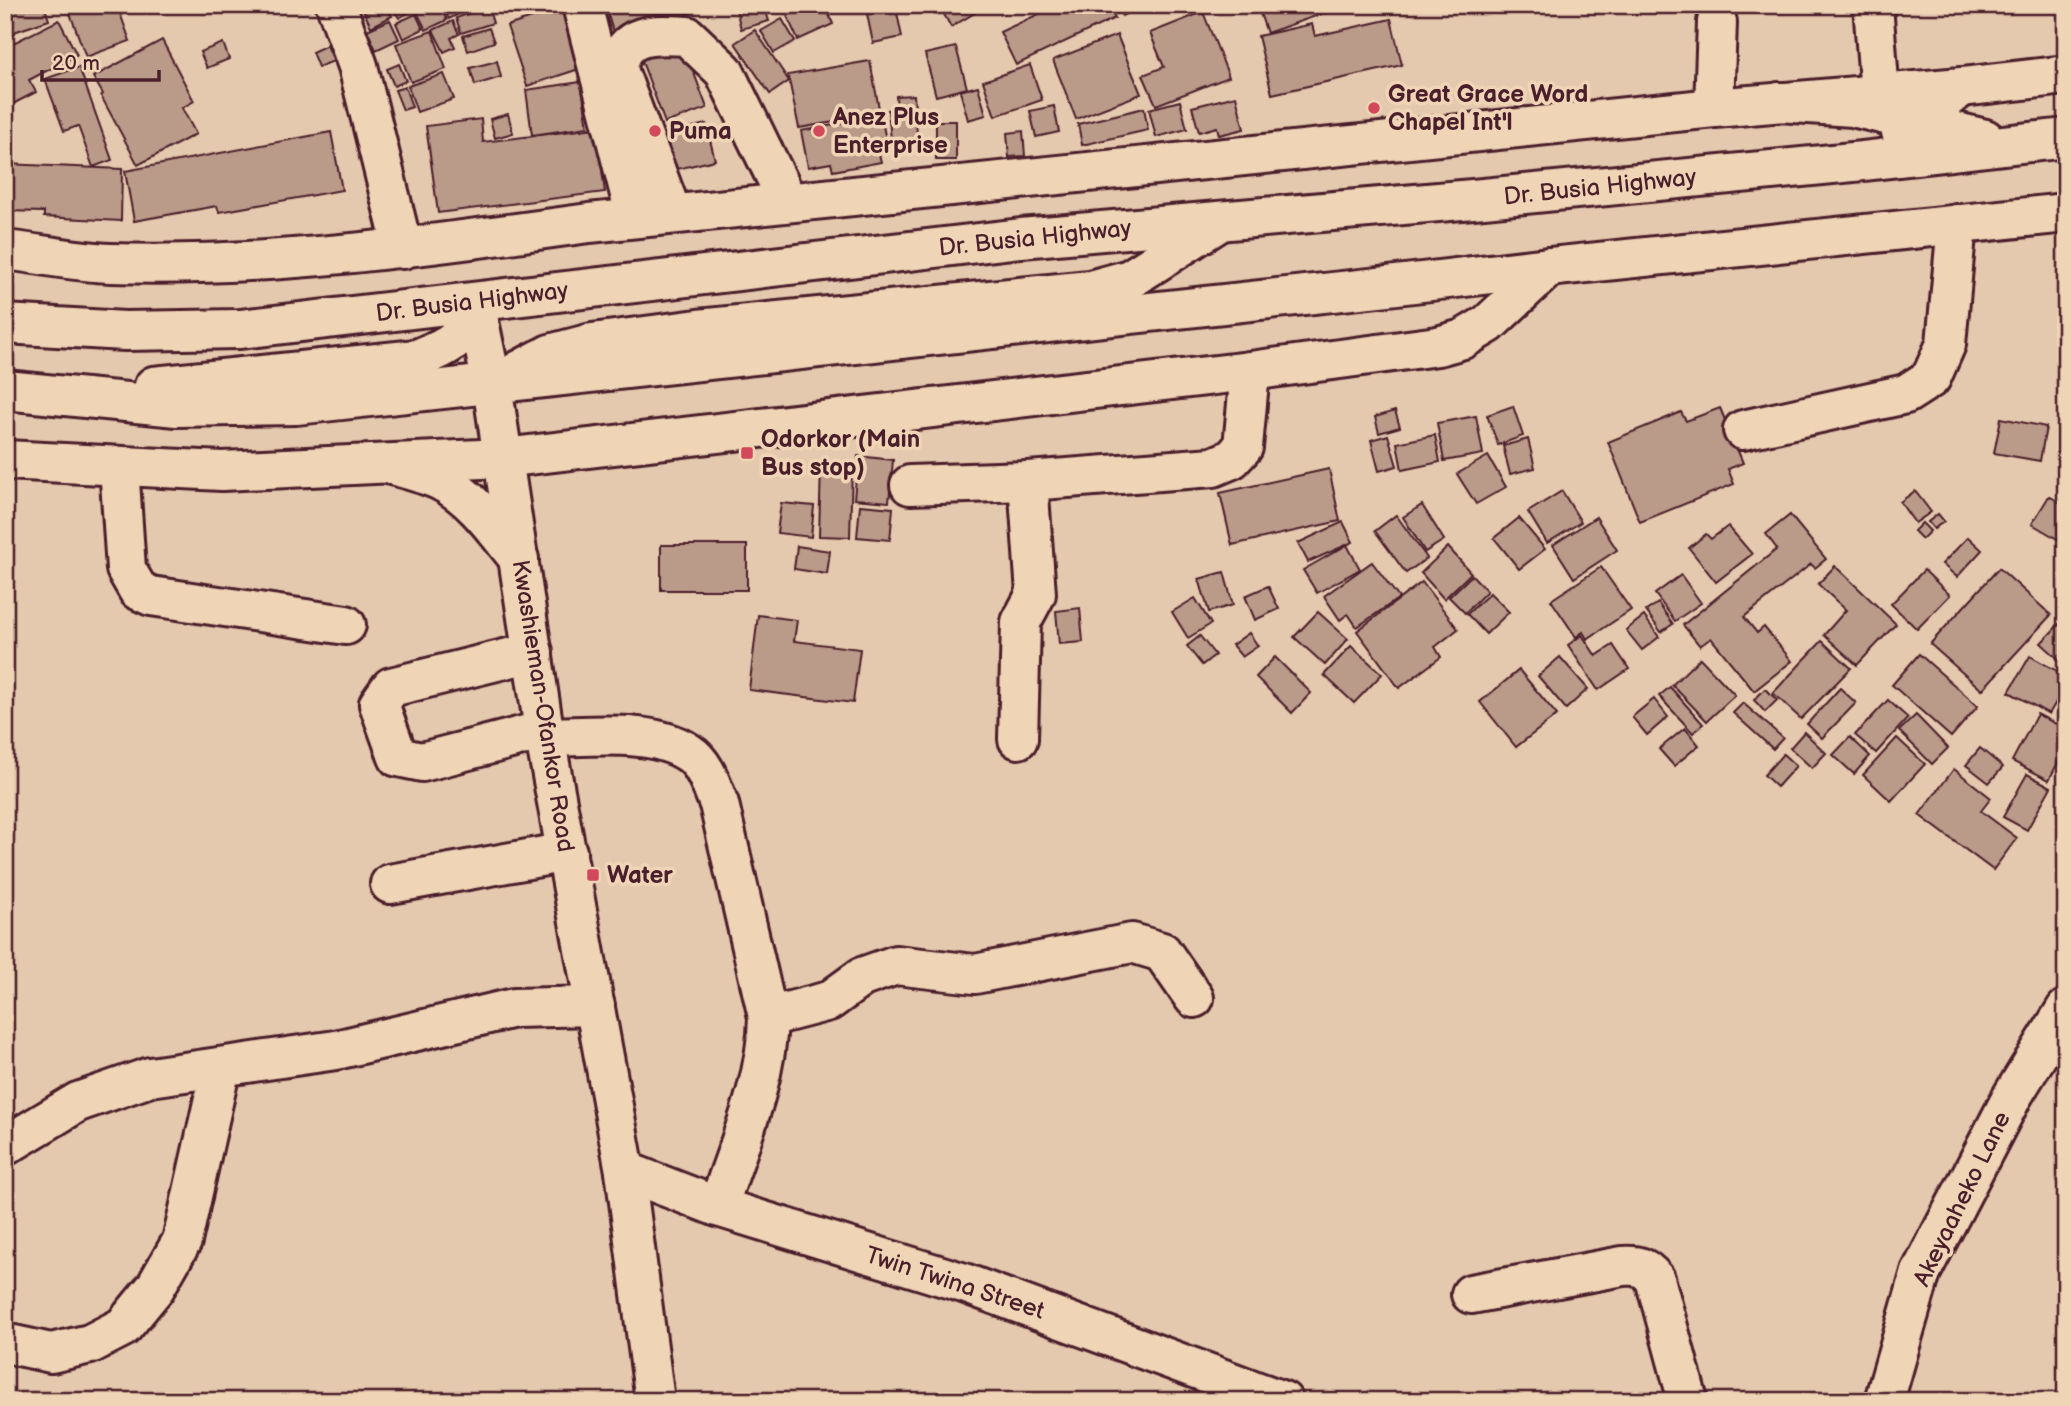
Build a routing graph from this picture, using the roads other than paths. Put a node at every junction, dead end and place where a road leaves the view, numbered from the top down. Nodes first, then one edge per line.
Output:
1 (337, 5) edge
2 (582, 5) edge
3 (1873, 5) edge
4 (1717, 22) dead end
5 (2066, 75) edge
6 (1962, 87) junction
7 (1880, 95) junction
8 (1779, 102) junction
9 (1714, 108) junction
10 (1915, 122) junction
11 (2066, 138) edge
12 (2011, 146) junction
13 (1863, 161) junction
14 (788, 202) junction
15 (2066, 213) edge
16 (654, 216) junction
17 (1222, 220) junction
18 (1957, 224) junction
19 (403, 249) junction
20 (5, 250) edge
21 (1549, 267) junction
22 (475, 302) junction
23 (5, 324) edge
24 (1251, 371) junction
25 (492, 385) junction
26 (5, 390) edge
27 (72, 398) junction
28 (1742, 430) dead end
29 (503, 458) junction
30 (5, 460) edge
31 (388, 464) junction
32 (120, 466) junction
33 (1028, 481) junction
34 (910, 485) dead end
35 (519, 559) junction
36 (346, 625) dead end
37 (533, 652) junction
38 (545, 733) junction
39 (1018, 740) dead end
40 (566, 852) junction
41 (390, 884) dead end
42 (1194, 998) dead end
43 (595, 1006) junction
44 (2066, 1009) edge
45 (768, 1017) junction
46 (221, 1067) junction
47 (5, 1146) edge
48 (625, 1171) junction
49 (718, 1207) junction
50 (1471, 1294) dead end
51 (5, 1343) edge
52 (655, 1401) edge
53 (1283, 1401) edge
54 (1688, 1401) edge
55 (1884, 1401) edge

1 - 19 main road
2 - 16 main road
3 - 7 main road
4 - 9 main road
5 - 6 main road
6 - 7 main road
6 - 10 main road
7 - 8 main road
8 - 9 main road
8 - 10 main road
9 - 14 main road
10 - 12 main road
10 - 13 main road
11 - 12 main road, Dr. Busia Highway
12 - 13 main road, Dr. Busia Highway
13 - 17 main road, Dr. Busia Highway
14 - 16 main road
14 - 16 main road
15 - 18 main road
16 - 19 main road
17 - 22 main road, Dr. Busia Highway
17 - 25 main road
18 - 21 main road
18 - 28 main road
19 - 20 main road
21 - 24 main road
21 - 25 main road
22 - 23 main road, Dr. Busia Highway
22 - 25 main road, Kwashieman-Ofankor Road
22 - 27 main road
24 - 29 main road
24 - 33 main road
25 - 27 main road
25 - 29 main road, Kwashieman-Ofankor Road
26 - 27 main road
29 - 31 main road
29 - 35 main road, Kwashieman-Ofankor Road
30 - 32 main road
31 - 32 main road
31 - 35 main road
32 - 36 main road
33 - 34 main road
33 - 39 main road
35 - 37 main road, Kwashieman-Ofankor Road
37 - 38 main road, Kwashieman-Ofankor Road
37 - 38 main road
38 - 40 main road, Kwashieman-Ofankor Road
38 - 45 main road
40 - 41 main road
40 - 43 main road, Kwashieman-Ofankor Road
42 - 45 main road
43 - 46 main road
43 - 48 main road, Kwashieman-Ofankor Road
44 - 55 main road, Akeyaaheko Lane
45 - 49 main road
46 - 47 main road
46 - 51 main road
48 - 49 main road, Twin Twina Street
48 - 52 main road, Kwashieman-Ofankor Road
49 - 53 main road, Twin Twina Street
50 - 54 main road

